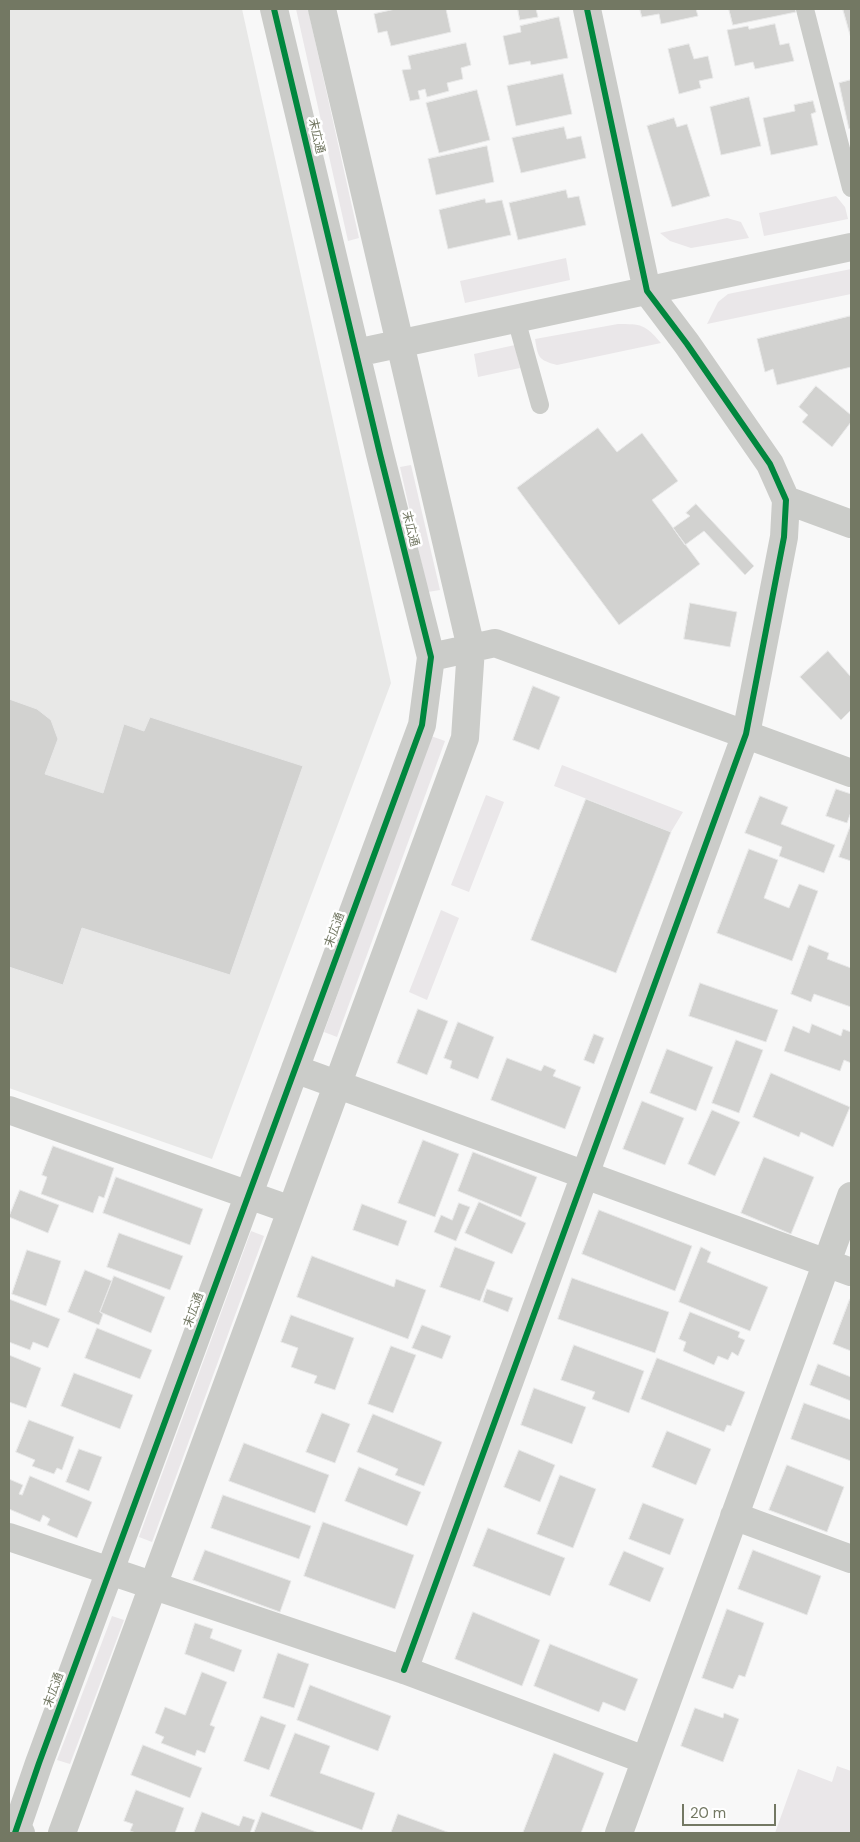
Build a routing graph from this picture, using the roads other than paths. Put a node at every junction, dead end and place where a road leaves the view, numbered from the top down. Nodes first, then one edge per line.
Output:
1 (274, 9) edge
2 (322, 9) edge
3 (587, 9) edge
4 (805, 9) edge
5 (851, 188) edge
6 (851, 247) edge
7 (647, 291) junction
8 (516, 319) junction
9 (400, 344) junction
10 (356, 353) junction
11 (540, 405) dead end
12 (786, 500) junction
13 (851, 524) edge
14 (471, 648) junction
15 (431, 657) junction
16 (746, 734) junction
17 (851, 773) edge
18 (295, 1069) junction
19 (337, 1084) junction
20 (10, 1115) edge
21 (585, 1175) junction
22 (249, 1195) junction
23 (851, 1196) edge
24 (291, 1210) junction
25 (839, 1267) edge
26 (734, 1516) junction
27 (9, 1537) edge
28 (851, 1559) edge
29 (110, 1571) junction
30 (152, 1585) junction
31 (404, 1670) junction
32 (646, 1760) junction
33 (15, 1832) edge
34 (62, 1833) edge
35 (619, 1833) edge

1 - 10 street, 末広通
2 - 9 street
3 - 7 street
4 - 5 lane
6 - 7 street
7 - 8 street
7 - 12 street
8 - 9 street
8 - 11 lane
9 - 10 street
9 - 14 street
10 - 15 street, 末広通
12 - 13 street
12 - 16 street
14 - 15 street
14 - 16 street
14 - 19 street
15 - 18 street, 末広通
16 - 17 street
16 - 21 street
18 - 19 street
18 - 22 street, 末広通
19 - 21 street
19 - 24 street
20 - 22 street
21 - 25 street
21 - 31 street
22 - 24 street
22 - 29 street, 末広通
23 - 25 street
24 - 30 street
25 - 26 street
26 - 28 street
26 - 32 street
27 - 29 street
29 - 30 street
29 - 33 street, 末広通
30 - 31 street
30 - 34 street
31 - 32 street
32 - 35 street

